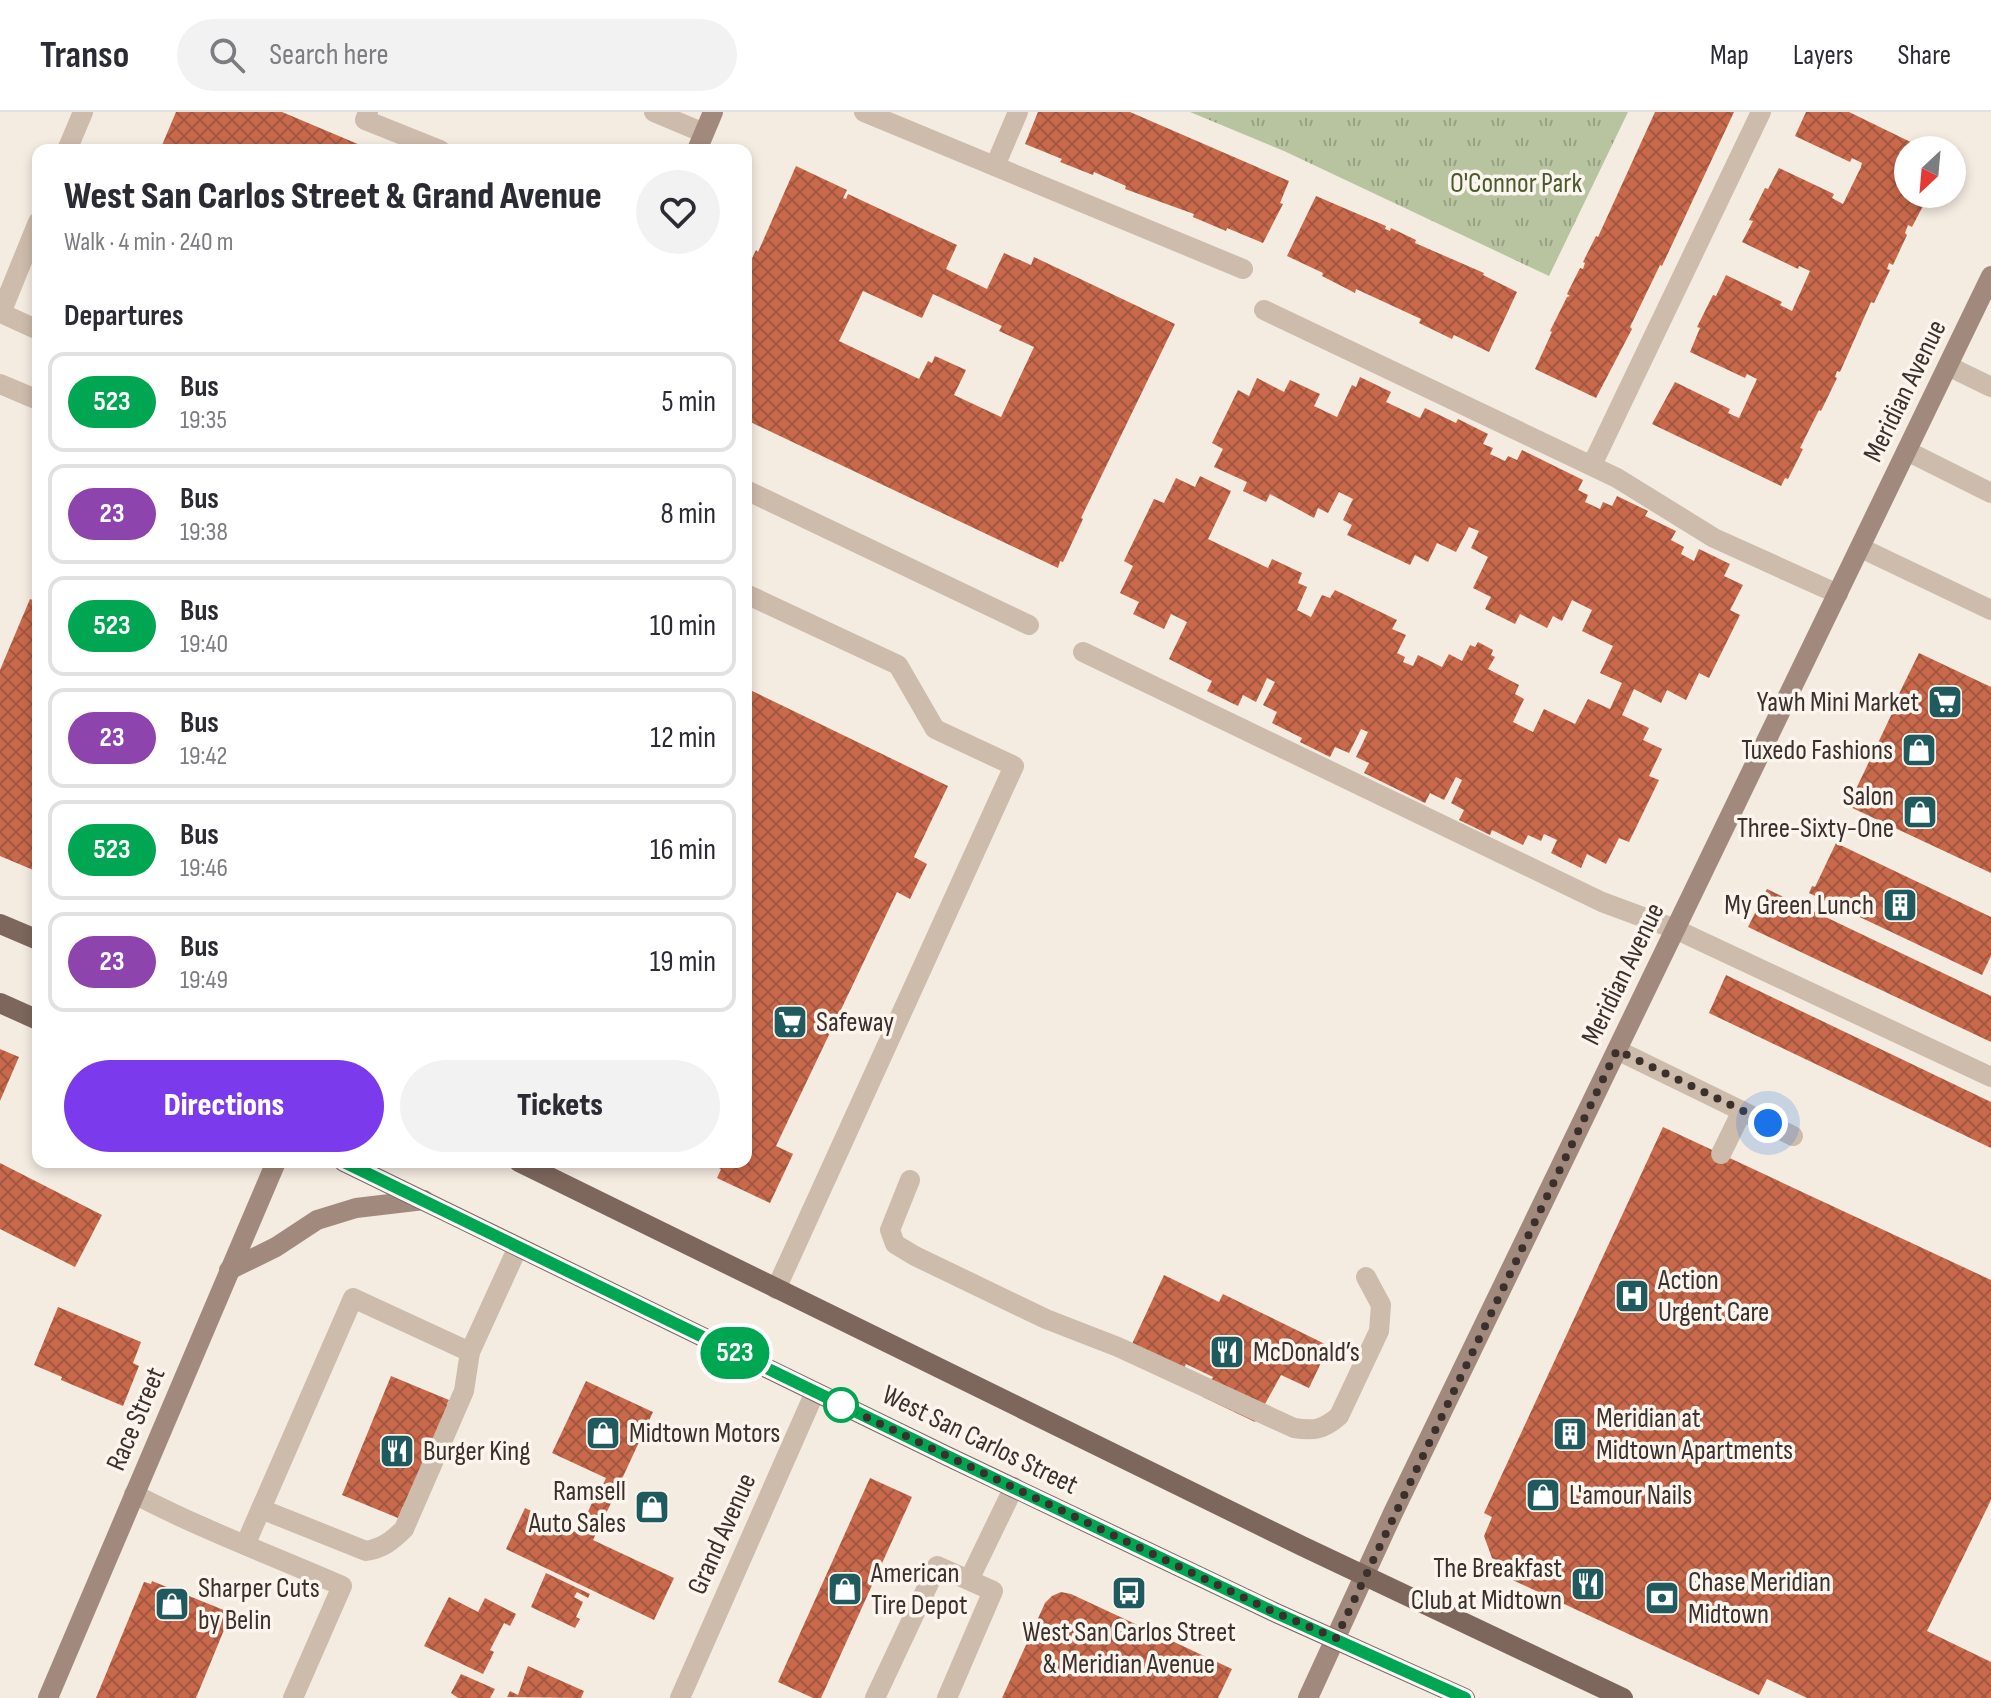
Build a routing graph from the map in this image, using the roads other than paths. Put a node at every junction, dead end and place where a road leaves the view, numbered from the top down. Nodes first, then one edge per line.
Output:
1 (83, 112) edge
2 (368, 112) edge
3 (654, 112) edge
4 (713, 112) edge
5 (864, 112) edge
6 (1018, 112) edge
7 (1761, 112) edge
8 (700, 141) edge
9 (70, 144) edge
10 (425, 144) edge
11 (995, 166) junction
12 (32, 237) edge
13 (1243, 269) dead end
14 (1991, 276) edge
15 (1986, 298) edge
16 (1264, 310) dead end
17 (32, 327) edge
18 (1948, 366) junction
19 (0, 384) edge
20 (1991, 387) edge
21 (32, 397) edge
22 (1907, 451) junction
23 (1592, 465) junction
24 (752, 493) edge
25 (1991, 493) edge
26 (1861, 548) junction
27 (1838, 594) junction
28 (752, 597) edge
29 (1991, 610) edge
30 (1029, 625) dead end
31 (1083, 652) dead end
32 (0, 924) edge
33 (1675, 929) junction
34 (32, 937) edge
35 (0, 1003) edge
36 (32, 1017) edge
37 (1617, 1050) junction
38 (1991, 1077) edge
39 (1742, 1111) junction
40 (1793, 1136) dead end
41 (1721, 1154) dead end
42 (273, 1168) edge
43 (357, 1168) edge
44 (531, 1168) edge
45 (910, 1180) dead end
46 (424, 1200) junction
47 (518, 1247) junction
48 (229, 1270) junction
49 (1366, 1277) dead end
50 (776, 1289) junction
51 (470, 1352) junction
52 (815, 1392) junction
53 (1014, 1487) junction
54 (134, 1494) junction
55 (261, 1509) junction
56 (246, 1543) junction
57 (1365, 1576) junction
58 (969, 1580) junction
59 (1336, 1638) junction
60 (48, 1698) edge
61 (293, 1698) edge
62 (680, 1698) edge
63 (875, 1698) edge
64 (947, 1698) edge
65 (1308, 1698) edge
66 (1465, 1698) edge
67 (1623, 1698) edge

1 - 9 street
2 - 10 street
3 - 8 street
4 - 8 main road
5 - 11 street
6 - 11 street
7 - 23 street
11 - 13 street
12 - 17 street
14 - 15 main road, Meridian Avenue
15 - 18 main road, Meridian Avenue
16 - 23 street
18 - 20 street
18 - 22 main road, Meridian Avenue
19 - 21 street
22 - 25 street
22 - 26 main road, Meridian Avenue
23 - 27 street
24 - 30 street
26 - 27 main road, Meridian Avenue
26 - 29 street
27 - 33 main road, Meridian Avenue
28 - 50 street
31 - 33 street
32 - 34 main road
33 - 37 main road, Meridian Avenue
33 - 38 street
35 - 36 main road
37 - 39 street
37 - 57 main road, Meridian Avenue
39 - 40 street
39 - 41 street
42 - 48 main road, Race Street
43 - 46 main road, West San Carlos Street
44 - 50 main road, West San Carlos Street
45 - 49 street
46 - 47 main road, West San Carlos Street
46 - 48 main road
47 - 51 street
47 - 52 main road, West San Carlos Street
48 - 54 main road, Race Street
50 - 57 main road, West San Carlos Street
51 - 55 street
51 - 55 street
52 - 53 main road, West San Carlos Street
52 - 62 street, Grand Avenue
53 - 58 street
53 - 59 main road, West San Carlos Street
54 - 56 street
54 - 60 main road, Race Street
55 - 56 street
56 - 61 street
57 - 59 main road, Meridian Avenue
57 - 67 main road, West San Carlos Street
58 - 63 street
58 - 64 street
59 - 65 main road, Meridian Avenue
59 - 66 main road, West San Carlos Street

